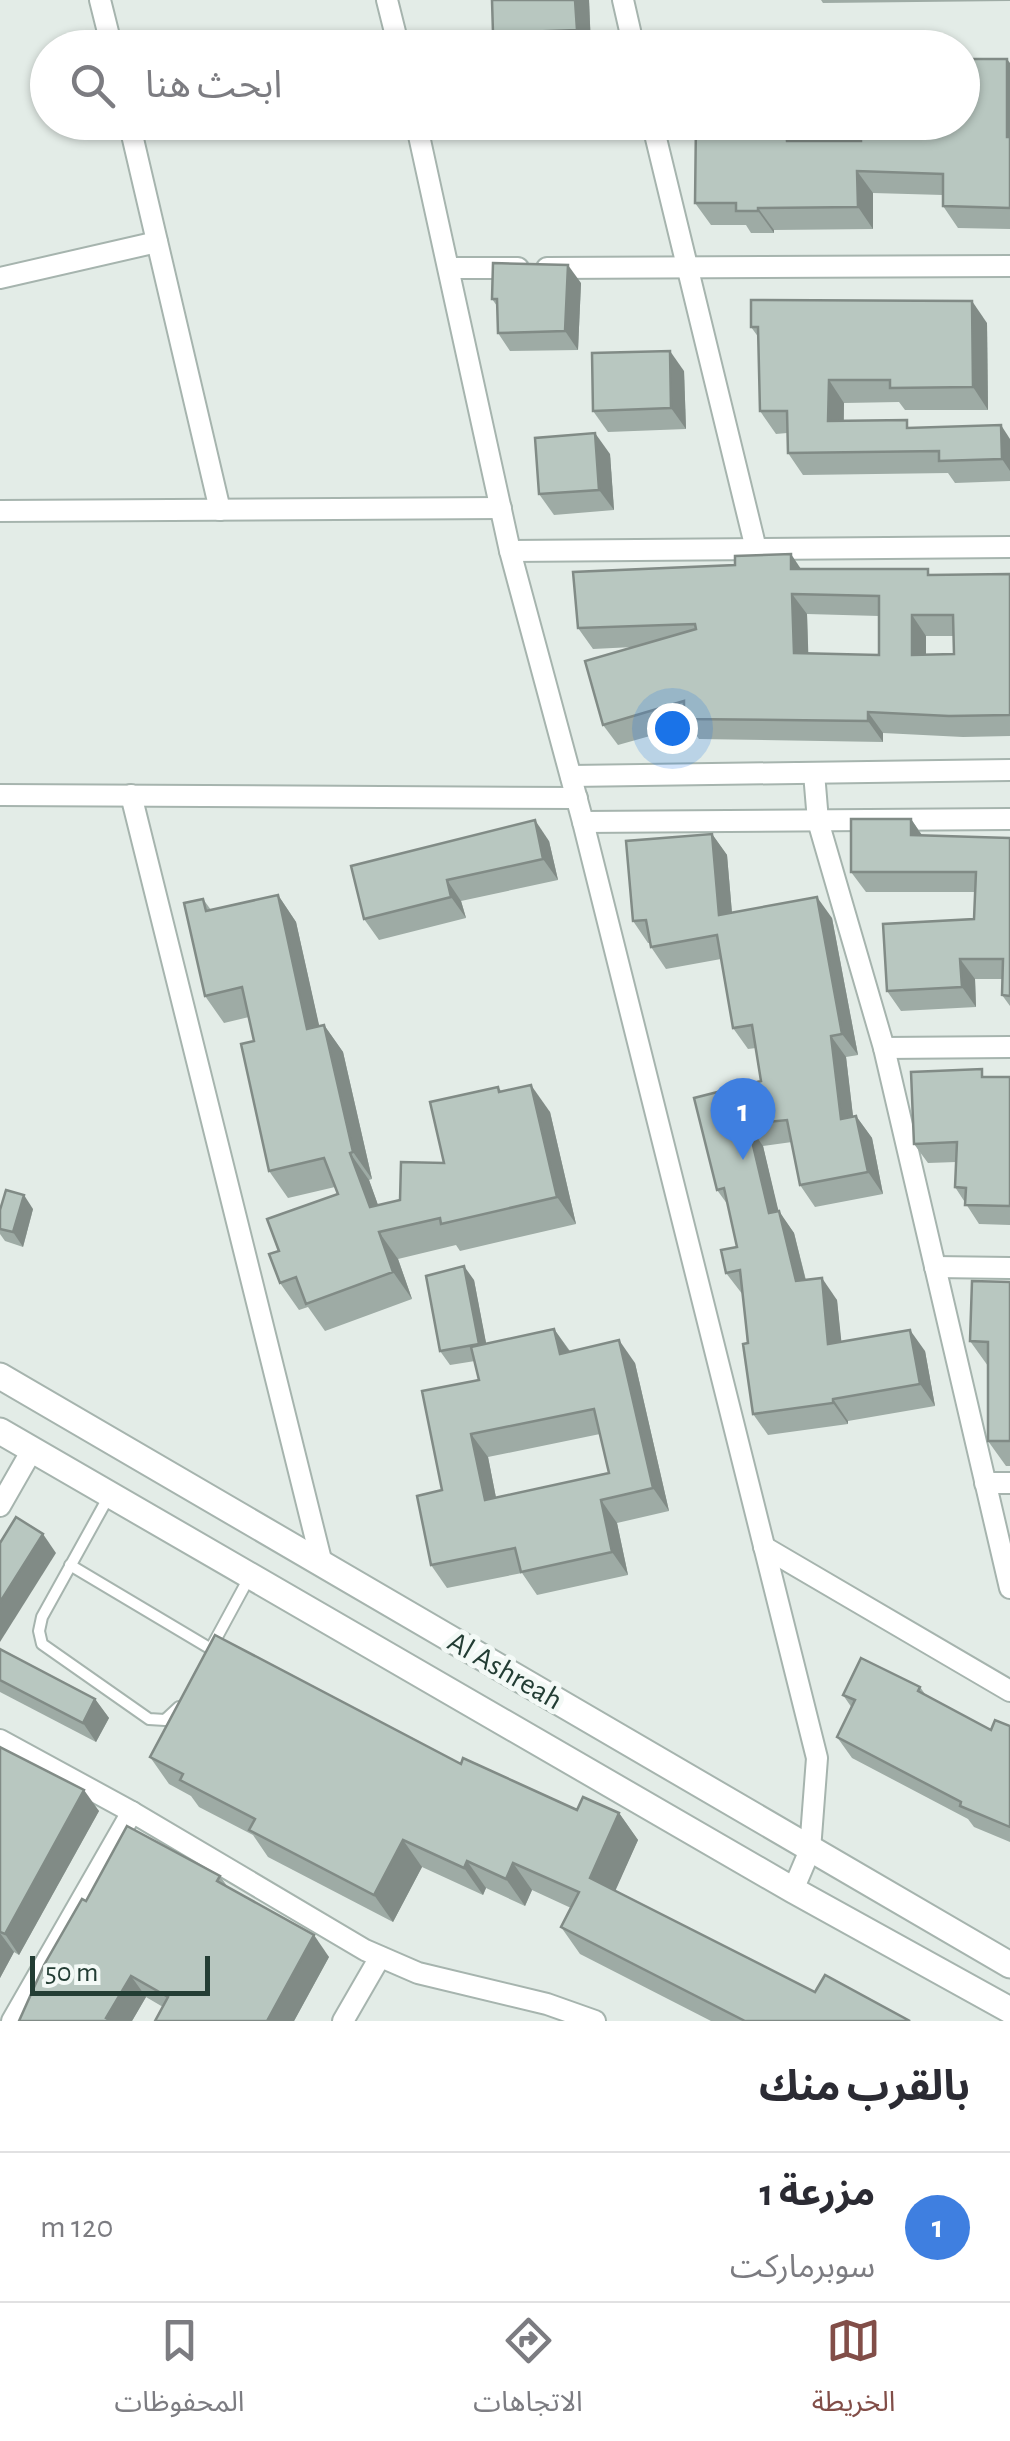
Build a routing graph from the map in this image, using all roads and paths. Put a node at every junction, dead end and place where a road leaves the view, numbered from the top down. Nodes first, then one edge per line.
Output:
1 (100, 0) edge
2 (387, 0) edge
3 (623, 0) edge
4 (108, 30) edge
5 (394, 30) edge
6 (630, 30) edge
7 (133, 140) edge
8 (420, 140) edge
9 (656, 140) edge
10 (157, 242) junction
11 (1010, 266) edge
12 (450, 268) junction
13 (687, 268) junction
14 (0, 278) edge
15 (501, 508) junction
16 (220, 510) junction
17 (0, 512) edge
18 (1010, 547) edge
19 (756, 550) junction
20 (510, 552) junction
21 (1010, 770) edge
22 (814, 772) junction
23 (571, 776) junction
24 (0, 794) edge
25 (132, 795) junction
26 (577, 798) junction
27 (1010, 820) edge
28 (818, 821) junction
29 (583, 822) junction
30 (1010, 1047) edge
31 (884, 1048) junction
32 (935, 1267) junction
33 (1010, 1268) edge
34 (0, 1376) edge
35 (0, 1432) edge
36 (32, 1450) junction
37 (985, 1483) junction
38 (1010, 1484) edge
39 (110, 1495) junction
40 (0, 1506) edge
41 (764, 1546) junction
42 (322, 1564) junction
43 (70, 1565) junction
44 (250, 1576) junction
45 (1010, 1588) edge
46 (211, 1649) junction
47 (202, 1665) edge
48 (1010, 1691) edge
49 (185, 1696) edge
50 (0, 1740) edge
51 (132, 1812) junction
52 (810, 1850) junction
53 (794, 1890) junction
54 (380, 1957) junction
55 (1010, 1966) edge
56 (1010, 2010) edge
57 (12, 2021) edge
58 (343, 2021) edge
59 (595, 2021) edge

1 - 4 street
2 - 5 street
3 - 6 street
7 - 10 street
8 - 12 street
9 - 13 street
10 - 14 street
10 - 16 street
11 - 13 street
12 - 13 street
12 - 15 street
13 - 19 street
15 - 16 street
15 - 20 street
16 - 17 street
18 - 19 street
19 - 20 street
20 - 23 street
21 - 22 street
22 - 23 street
22 - 28 street
23 - 26 street
24 - 25 street
25 - 26 street
25 - 42 street
26 - 29 street
27 - 28 street
28 - 29 street
28 - 31 street
29 - 41 street
30 - 31 street
31 - 32 street
32 - 33 street
32 - 37 street
34 - 42 street, Al Ashreah
35 - 36 street
36 - 39 street
36 - 40 street
37 - 38 street
37 - 45 street
39 - 43 lane
39 - 44 street
41 - 48 street
41 - 52 street
42 - 52 street, Al Ashreah
43 - 46 lane
43 - 49 lane
44 - 46 lane
44 - 53 street
46 - 47 lane
50 - 51 street
51 - 54 street
51 - 57 street
52 - 53 street
52 - 55 street, Al Ashreah
53 - 56 street
54 - 58 street
54 - 59 street

